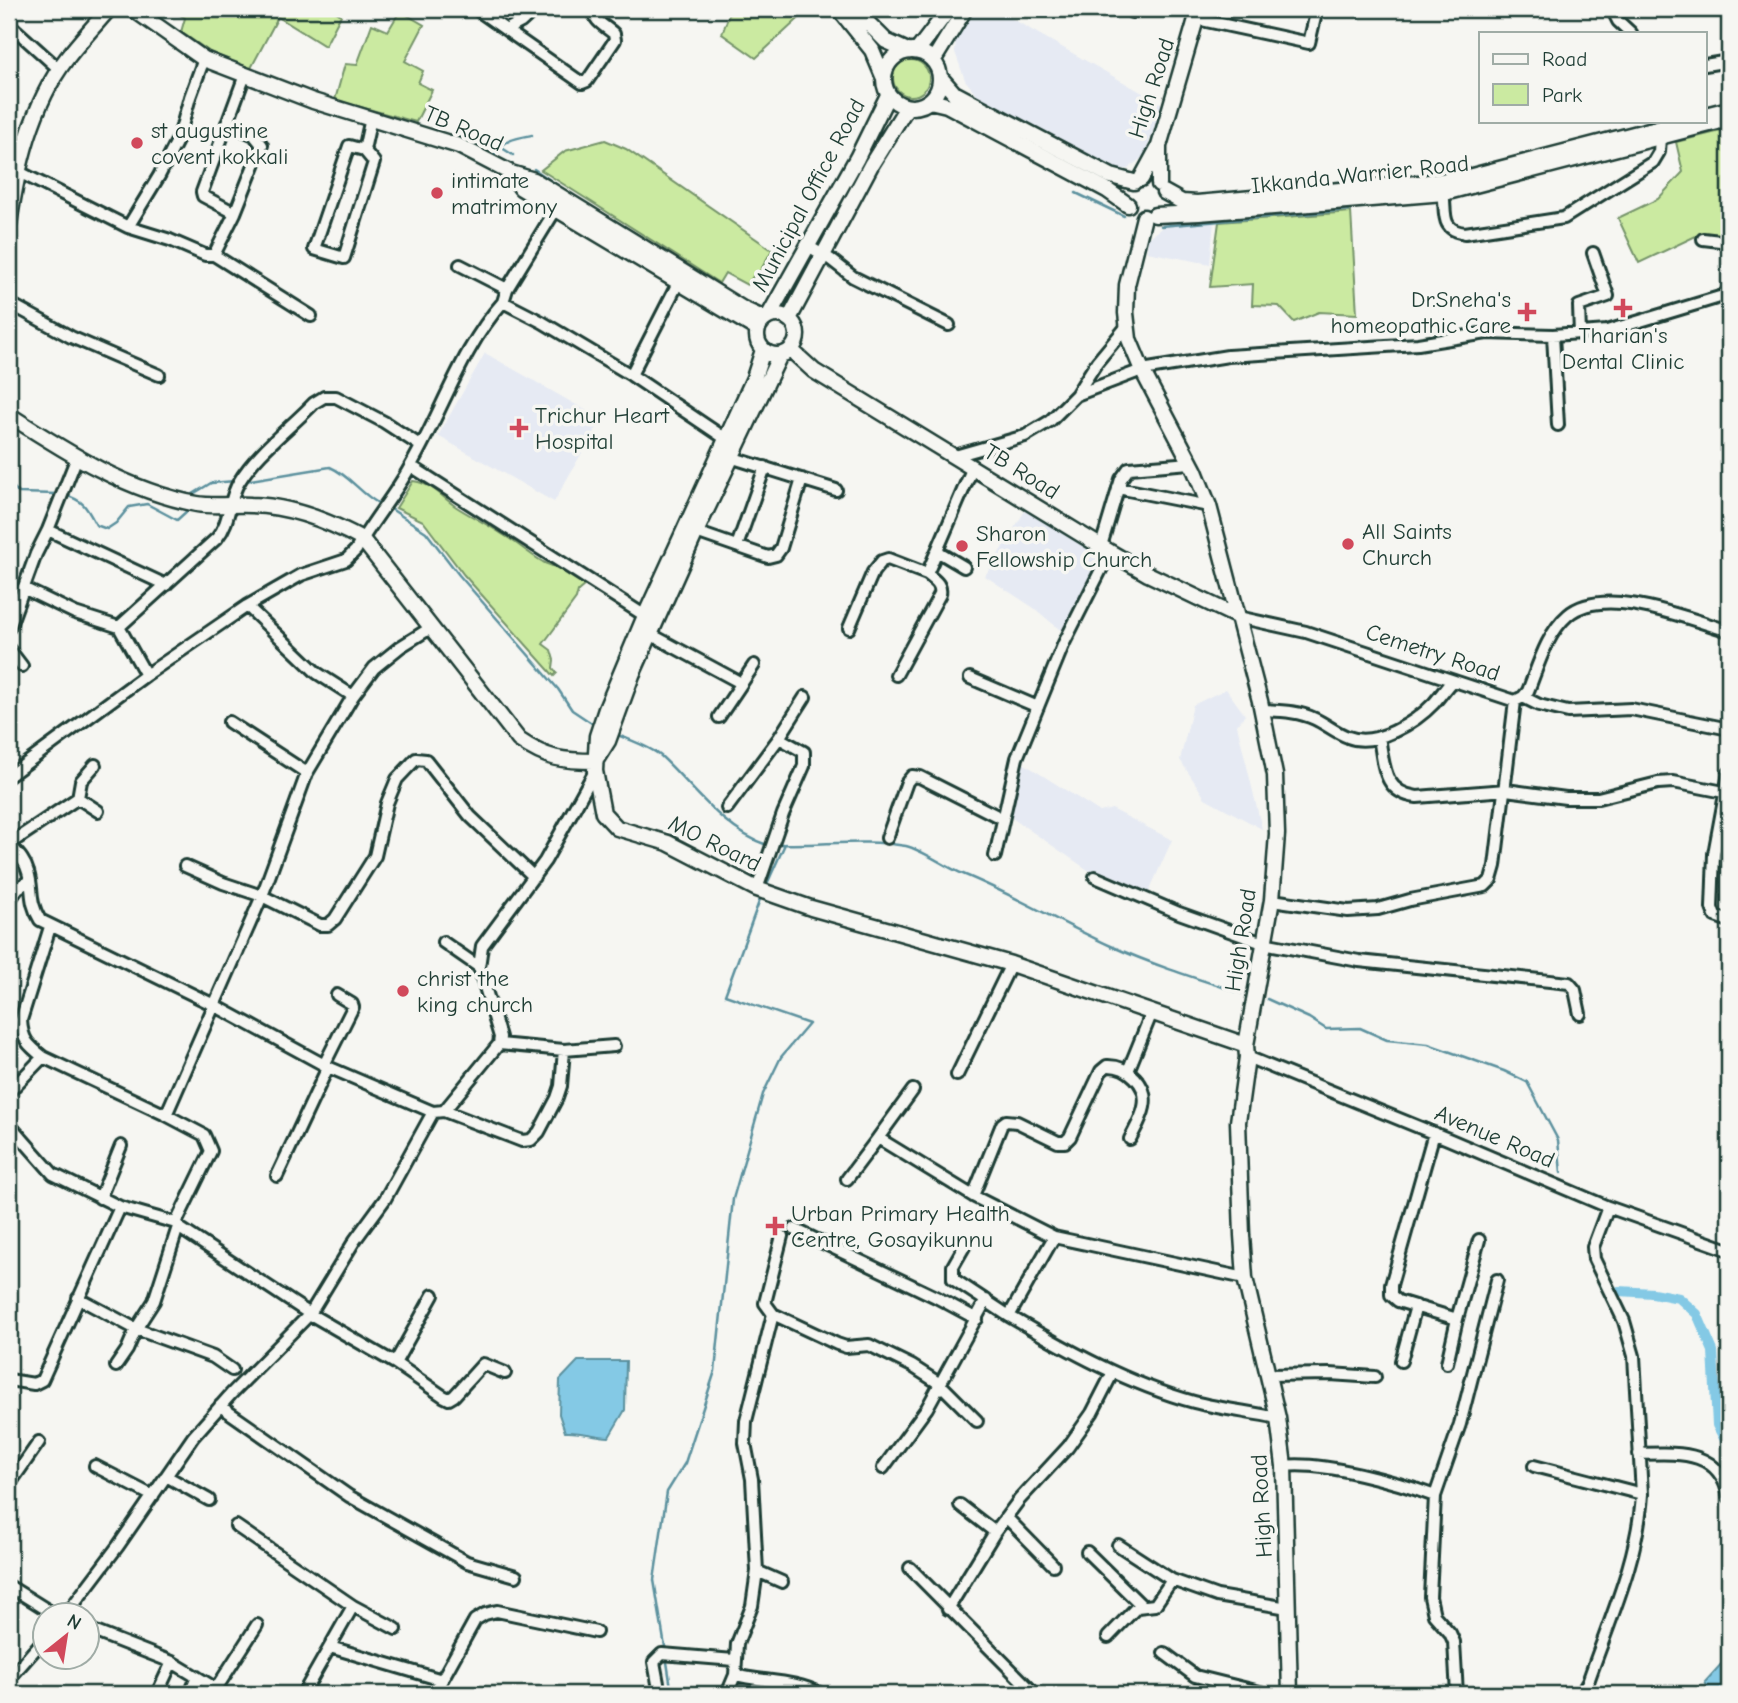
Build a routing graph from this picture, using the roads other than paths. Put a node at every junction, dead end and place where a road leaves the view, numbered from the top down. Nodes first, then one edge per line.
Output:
1 (109, 9) edge
2 (132, 9) edge
3 (476, 9) edge
4 (535, 9) edge
5 (594, 9) edge
6 (839, 9) edge
7 (854, 9) edge
8 (948, 9) edge
9 (965, 9) edge
10 (1317, 9) edge
11 (1612, 9) edge
12 (1198, 14) edge
13 (9, 24) edge
14 (506, 30) junction
15 (1629, 32) edge
16 (913, 51) junction
17 (204, 59) junction
18 (933, 61) junction
19 (1729, 61) edge
20 (1706, 65) edge
21 (60, 69) junction
22 (245, 75) junction
23 (883, 76) junction
24 (940, 76) junction
25 (888, 94) junction
26 (930, 101) junction
27 (907, 107) junction
28 (1729, 109) edge
29 (1706, 115) edge
30 (371, 118) junction
31 (1729, 119) edge
32 (1680, 122) edge
33 (227, 123) junction
34 (1660, 138) junction
35 (1159, 146) junction
36 (365, 150) junction
37 (19, 172) junction
38 (511, 173) junction
39 (1138, 181) junction
40 (1442, 187) junction
41 (1161, 188) junction
42 (1128, 205) junction
43 (556, 209) junction
44 (235, 213) junction
45 (1149, 216) junction
46 (9, 225) edge
47 (128, 227) junction
48 (1703, 239) dead end
49 (1729, 242) edge
50 (808, 246) junction
51 (1593, 253) dead end
52 (822, 254) junction
53 (214, 255) junction
54 (460, 265) dead end
55 (678, 283) junction
56 (507, 289) junction
57 (1727, 294) edge
58 (9, 303) edge
59 (503, 303) junction
60 (311, 316) dead end
61 (789, 319) junction
62 (763, 322) junction
63 (949, 326) dead end
64 (1127, 326) junction
65 (1580, 334) junction
66 (1553, 335) junction
67 (763, 350) junction
68 (785, 353) junction
69 (1142, 370) junction
70 (159, 375) dead end
71 (631, 375) junction
72 (1076, 394) junction
73 (9, 415) edge
74 (1558, 425) dead end
75 (726, 439) junction
76 (421, 446) junction
77 (956, 456) junction
78 (78, 457) junction
79 (730, 457) junction
80 (1190, 463) junction
81 (411, 466) junction
82 (765, 467) junction
83 (972, 467) junction
84 (802, 479) junction
85 (1118, 488) junction
86 (836, 490) dead end
87 (230, 504) junction
88 (1209, 506) junction
89 (48, 530) junction
90 (696, 532) junction
91 (362, 539) junction
92 (737, 546) junction
93 (1105, 549) junction
94 (937, 551) junction
95 (964, 567) dead end
96 (927, 574) junction
97 (166, 585) junction
98 (23, 588) junction
99 (247, 606) junction
100 (1238, 617) junction
101 (650, 624) junction
102 (119, 627) junction
103 (432, 627) junction
104 (9, 628) edge
105 (849, 628) dead end
106 (1729, 631) edge
107 (9, 649) edge
108 (754, 665) dead end
109 (22, 666) dead end
110 (146, 675) junction
111 (896, 676) dead end
112 (970, 678) dead end
113 (1451, 681) junction
114 (741, 683) junction
115 (353, 696) junction
116 (805, 696) dead end
117 (1519, 699) junction
118 (1038, 708) junction
119 (1262, 710) junction
120 (719, 717) dead end
121 (229, 722) dead end
122 (1729, 729) edge
123 (1379, 737) junction
124 (779, 738) junction
125 (95, 765) dead end
126 (595, 766) junction
127 (1729, 773) edge
128 (307, 774) junction
129 (9, 776) edge
130 (1506, 790) junction
131 (1724, 792) junction
132 (78, 798) junction
133 (727, 808) dead end
134 (98, 811) dead end
135 (1725, 811) edge
136 (1003, 819) junction
137 (887, 838) dead end
138 (9, 844) edge
139 (995, 856) dead end
140 (185, 866) dead end
141 (534, 877) junction
142 (1095, 877) dead end
143 (29, 881) junction
144 (757, 889) junction
145 (262, 896) junction
146 (1272, 900) junction
147 (9, 901) edge
148 (1729, 921) edge
149 (50, 927) junction
150 (443, 942) dead end
151 (1264, 943) junction
152 (1011, 964) junction
153 (479, 967) junction
154 (337, 995) dead end
155 (214, 1005) junction
156 (1152, 1012) junction
157 (1580, 1014) dead end
158 (499, 1044) junction
159 (614, 1046) dead end
160 (564, 1050) junction
161 (1246, 1051) junction
162 (43, 1057) junction
163 (326, 1066) junction
164 (1128, 1072) junction
165 (957, 1075) dead end
166 (913, 1090) dead end
167 (9, 1091) edge
168 (438, 1111) junction
169 (166, 1115) junction
170 (9, 1124) edge
171 (1434, 1133) junction
172 (878, 1138) junction
173 (1130, 1139) dead end
174 (121, 1146) dead end
175 (277, 1176) dead end
176 (847, 1179) dead end
177 (973, 1195) junction
178 (100, 1198) junction
179 (120, 1207) junction
180 (1608, 1207) junction
181 (177, 1225) junction
182 (794, 1229) dead end
183 (782, 1236) dead end
184 (1054, 1237) junction
185 (1479, 1240) dead end
186 (965, 1245) dead end
187 (1729, 1250) edge
188 (1245, 1278) junction
189 (1497, 1280) dead end
190 (433, 1295) dead end
191 (78, 1298) junction
192 (986, 1300) junction
193 (1416, 1307) junction
194 (310, 1314) junction
195 (773, 1314) junction
196 (1009, 1316) junction
197 (977, 1319) junction
198 (1457, 1319) junction
199 (136, 1329) junction
200 (1401, 1361) dead end
201 (395, 1363) junction
202 (1447, 1363) dead end
203 (116, 1366) dead end
204 (232, 1370) dead end
205 (1113, 1371) junction
206 (505, 1373) dead end
207 (1268, 1375) junction
208 (1375, 1377) dead end
209 (9, 1380) edge
210 (940, 1384) junction
211 (220, 1406) junction
212 (1278, 1418) junction
213 (977, 1421) dead end
214 (39, 1442) dead end
215 (1639, 1454) junction
216 (95, 1466) dead end
217 (1284, 1466) junction
218 (1534, 1466) dead end
219 (883, 1468) dead end
220 (166, 1476) junction
221 (9, 1485) edge
222 (1642, 1494) junction
223 (153, 1496) junction
224 (1435, 1496) junction
225 (1729, 1497) edge
226 (209, 1500) dead end
227 (960, 1505) dead end
228 (1007, 1518) junction
229 (236, 1526) dead end
230 (995, 1532) junction
231 (1118, 1545) dead end
232 (1087, 1552) dead end
233 (1053, 1565) dead end
234 (910, 1568) dead end
235 (757, 1571) junction
236 (516, 1576) dead end
237 (1172, 1580) junction
238 (782, 1582) dead end
239 (9, 1586) edge
240 (35, 1602) edge
241 (75, 1602) edge
242 (1141, 1605) junction
243 (353, 1606) junction
244 (1288, 1608) junction
245 (948, 1609) junction
246 (257, 1625) dead end
247 (396, 1629) dead end
248 (596, 1632) dead end
249 (102, 1634) edge
250 (1108, 1637) dead end
251 (330, 1647) junction
252 (32, 1653) edge
253 (1164, 1653) dead end
254 (734, 1660) junction
255 (172, 1662) junction
256 (735, 1675) junction
257 (197, 1676) junction
258 (9, 1679) edge
259 (442, 1680) junction
260 (220, 1691) edge
261 (157, 1694) edge
262 (190, 1694) edge
263 (303, 1694) edge
264 (434, 1694) edge
265 (660, 1694) edge
266 (727, 1694) edge
267 (821, 1694) edge
268 (1035, 1694) edge
269 (1268, 1694) edge
270 (1290, 1694) edge
271 (1457, 1694) edge
272 (1581, 1694) edge

1 - 21 main road
2 - 17 main road, TB Road
3 - 14 street
4 - 14 street
5 - 14 street
6 - 23 main road
7 - 16 main road
8 - 16 main road
9 - 18 main road
10 - 12 street
11 - 15 street
12 - 35 main road, High Road
13 - 21 street
16 - 18 main road
16 - 23 main road
17 - 22 main road, TB Road
17 - 47 street
18 - 24 main road
19 - 20 street
21 - 37 main road
22 - 30 main road, TB Road
22 - 33 street
23 - 25 main road
24 - 26 main road
24 - 39 main road
25 - 27 main road
25 - 50 main road, Municipal Office Road
26 - 27 main road
26 - 42 main road
27 - 52 main road
28 - 29 main road
30 - 36 street
30 - 38 main road, TB Road
31 - 34 main road, Ikkanda Warrier Road
32 - 40 main road, Ikkanda Warrier Road
33 - 44 street
33 - 44 street
34 - 40 main road, Ikkanda Warrier Road
34 - 40 street
35 - 39 main road, High Road
35 - 41 main road
36 - 36 street
37 - 46 main road
37 - 47 street
38 - 43 main road
38 - 62 main road, TB Road
39 - 41 main road
39 - 42 main road
40 - 41 main road, Ikkanda Warrier Road
40 - 45 main road, Ikkanda Warrier Road
41 - 45 main road
42 - 45 main road
43 - 55 main road
43 - 56 street
44 - 53 street
45 - 64 main road, High Road
47 - 53 street
48 - 49 street
50 - 52 street
50 - 62 main road, Municipal Office Road
51 - 65 street
52 - 61 main road
52 - 63 street
53 - 60 street
54 - 56 street
55 - 62 main road
55 - 71 street
56 - 59 street
57 - 65 street
58 - 70 street
59 - 71 street
59 - 76 street
61 - 62 main road
61 - 68 main road
62 - 67 main road
64 - 69 main road, High Road
64 - 72 street
65 - 66 street
66 - 69 street
66 - 74 street
67 - 68 main road
67 - 75 main road, MO Roard
68 - 77 main road, TB Road
68 - 79 main road
69 - 72 street
69 - 80 main road, High Road
71 - 75 street
72 - 77 street
73 - 78 main road
75 - 101 main road, MO Roard
76 - 81 street
76 - 87 street
77 - 83 main road, TB Road
78 - 87 main road
78 - 89 street
79 - 82 street
79 - 90 main road
80 - 85 street
80 - 88 main road, High Road
81 - 91 street
81 - 101 street
82 - 84 street
82 - 92 street
83 - 93 main road, TB Road
83 - 94 street
84 - 86 street
84 - 92 street
85 - 88 street
85 - 93 street
87 - 91 main road
87 - 97 street
88 - 100 main road, High Road
89 - 97 street
89 - 98 street
90 - 92 street
90 - 101 main road
91 - 99 street
91 - 103 main road
93 - 100 main road, TB Road
93 - 118 street
94 - 95 street
94 - 96 street
96 - 105 street
96 - 111 street
97 - 102 street
98 - 102 street
98 - 104 street
99 - 110 street
99 - 115 street
100 - 113 street, Cemetry Road
100 - 119 main road, High Road
101 - 114 street
101 - 126 main road, MO Roard
102 - 110 street
103 - 115 street
103 - 126 main road
106 - 117 street, Cemetry Road
107 - 109 street
108 - 114 street
110 - 129 street
112 - 118 street
113 - 117 street, Cemetry Road
113 - 123 street
114 - 120 street
115 - 128 street
116 - 124 street
117 - 122 street
117 - 130 street
118 - 136 street
119 - 123 street
119 - 146 main road, High Road
121 - 128 street
123 - 130 street
124 - 133 street
124 - 144 street
125 - 132 street
126 - 141 street
126 - 144 main road, MO Roard
127 - 131 street
128 - 145 street
130 - 131 street
130 - 146 street
131 - 135 street
132 - 134 street
132 - 138 street
135 - 148 street
136 - 137 street
136 - 139 street
138 - 143 street
140 - 145 street
141 - 145 street
141 - 153 street
142 - 151 street
143 - 147 street
143 - 149 street
144 - 152 main road, MO Roard
145 - 155 street
146 - 151 main road, High Road
149 - 155 street
149 - 162 street
150 - 153 street
151 - 157 street
151 - 161 main road, High Road
152 - 156 main road, MO Roard
152 - 165 street
153 - 158 street
154 - 163 street
155 - 163 street
155 - 169 street
156 - 161 main road, MO Roard
156 - 164 street
158 - 160 street
158 - 168 street
159 - 160 street
160 - 168 street
161 - 171 street, Avenue Road
161 - 188 main road, High Road
162 - 167 street
162 - 169 street
163 - 168 street
163 - 175 street
164 - 173 street
164 - 177 street
166 - 172 street
168 - 194 street
169 - 181 street
170 - 178 street
171 - 180 street, Avenue Road
171 - 193 street
172 - 176 street
172 - 177 street
174 - 178 street
177 - 184 street
178 - 179 street
179 - 181 street
179 - 191 street
180 - 187 street, Avenue Road
180 - 215 street
181 - 194 street
181 - 199 street
182 - 197 street
183 - 195 street
184 - 188 street
184 - 196 street
185 - 198 street
186 - 192 street
188 - 207 main road, High Road
189 - 224 street
190 - 201 street
191 - 199 street
191 - 209 street
192 - 196 street
192 - 197 street
193 - 198 street
193 - 200 street
194 - 201 street
194 - 211 street
195 - 210 street
195 - 235 street
196 - 205 street
197 - 210 street
198 - 202 street
199 - 203 street
199 - 204 street
201 - 206 street
205 - 212 street
205 - 228 street
207 - 208 street
207 - 212 main road, High Road
210 - 213 street
210 - 219 street
211 - 220 street
211 - 236 street
212 - 217 main road, High Road
214 - 221 street
215 - 222 street
215 - 225 street
216 - 223 street
217 - 224 street
217 - 244 main road, High Road
218 - 222 street
220 - 223 street
220 - 226 street
222 - 272 street
223 - 241 street
224 - 271 street
227 - 230 street
228 - 230 street
228 - 233 street
229 - 243 street
230 - 245 street
231 - 237 street
232 - 242 street
234 - 245 street
235 - 238 street
235 - 254 street
237 - 242 street
237 - 244 street
239 - 240 street
242 - 250 street
243 - 247 street
243 - 251 street
244 - 270 main road, High Road
245 - 268 street
246 - 260 street
248 - 259 street
249 - 255 street
251 - 259 street
251 - 263 street
252 - 258 street
253 - 269 street
254 - 256 street
254 - 265 street
255 - 257 street
255 - 261 street
256 - 266 street
256 - 267 street
257 - 260 street
257 - 262 street
259 - 264 street

